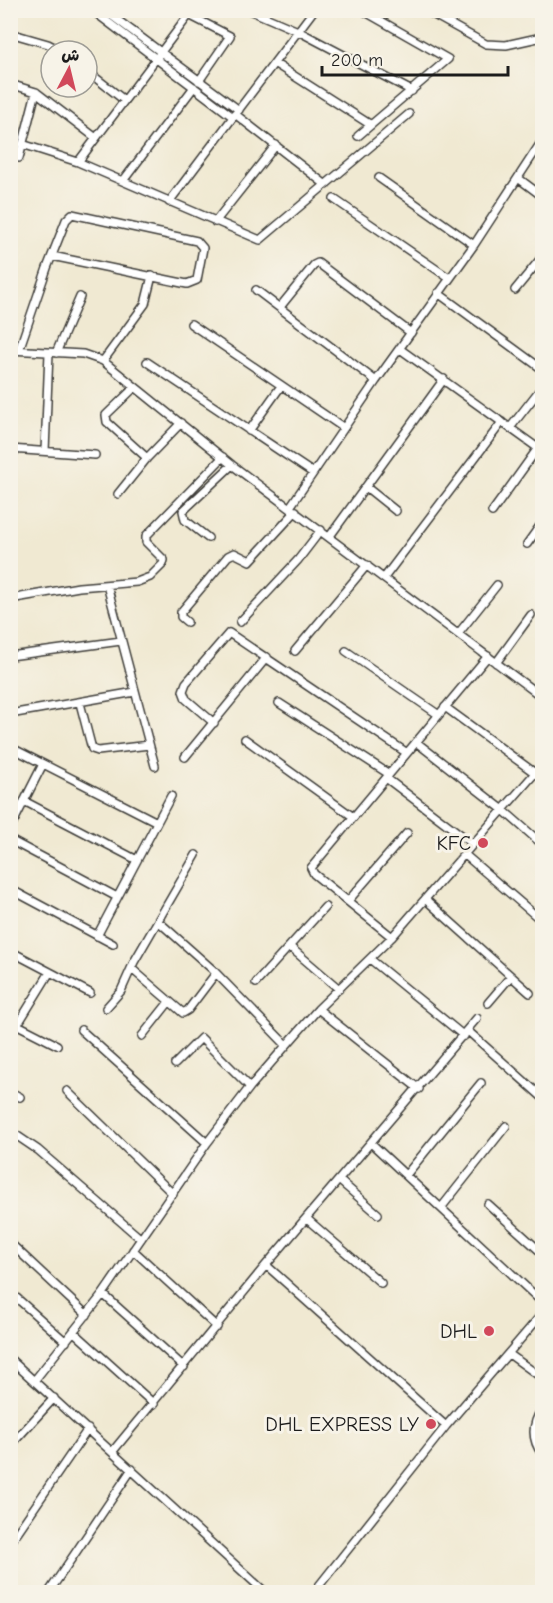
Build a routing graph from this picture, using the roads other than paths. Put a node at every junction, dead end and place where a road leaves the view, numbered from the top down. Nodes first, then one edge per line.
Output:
1 (92, 10) edge
2 (104, 10) edge
3 (249, 10) edge
4 (314, 10) edge
5 (362, 10) edge
6 (425, 10) edge
7 (298, 32) junction
8 (10, 33) edge
9 (543, 37) edge
10 (39, 41) edge
11 (157, 55) junction
12 (274, 63) junction
13 (99, 80) edge
14 (199, 81) junction
15 (10, 84) edge
16 (194, 87) junction
17 (36, 92) junction
18 (412, 92) junction
19 (124, 100) junction
20 (236, 114) junction
21 (409, 114) dead end
22 (371, 125) junction
23 (358, 136) dead end
24 (96, 138) junction
25 (543, 141) edge
26 (22, 144) junction
27 (276, 146) junction
28 (18, 158) dead end
29 (78, 162) junction
30 (379, 178) dead end
31 (518, 178) junction
32 (123, 181) junction
33 (326, 185) junction
34 (543, 196) edge
35 (334, 199) dead end
36 (169, 202) junction
37 (215, 222) junction
38 (474, 245) junction
39 (52, 256) junction
40 (543, 257) edge
41 (152, 276) junction
42 (449, 278) junction
43 (256, 290) dead end
44 (516, 290) dead end
45 (438, 293) junction
46 (80, 297) dead end
47 (280, 307) junction
48 (191, 324) dead end
49 (411, 333) junction
50 (400, 349) junction
51 (10, 350) edge
52 (19, 350) junction
53 (53, 353) junction
54 (104, 361) junction
55 (147, 362) dead end
56 (543, 369) edge
57 (444, 380) junction
58 (376, 381) junction
59 (281, 386) junction
60 (135, 387) junction
61 (543, 387) edge
62 (502, 422) junction
63 (181, 423) junction
64 (344, 428) junction
65 (510, 428) junction
66 (249, 431) junction
67 (10, 449) edge
68 (540, 450) edge
69 (45, 451) junction
70 (94, 455) dead end
71 (223, 457) junction
72 (147, 458) junction
73 (232, 465) junction
74 (313, 473) junction
75 (366, 487) junction
76 (118, 494) dead end
77 (293, 509) junction
78 (396, 511) dead end
79 (492, 512) dead end
80 (543, 523) edge
81 (321, 530) junction
82 (330, 536) junction
83 (208, 538) dead end
84 (527, 544) dead end
85 (367, 565) junction
86 (384, 578) junction
87 (107, 585) junction
88 (496, 585) dead end
89 (10, 599) edge
90 (531, 615) dead end
91 (187, 622) dead end
92 (240, 622) dead end
93 (458, 634) junction
94 (121, 641) junction
95 (295, 651) dead end
96 (346, 651) dead end
97 (10, 656) edge
98 (488, 656) junction
99 (267, 657) junction
100 (496, 663) junction
101 (135, 693) junction
102 (543, 697) edge
103 (80, 703) junction
104 (279, 703) dead end
105 (445, 707) junction
106 (10, 714) edge
107 (439, 715) junction
108 (214, 723) junction
109 (245, 739) dead end
110 (416, 742) junction
111 (149, 745) junction
112 (10, 747) edge
113 (407, 753) junction
114 (185, 757) dead end
115 (44, 764) junction
116 (543, 765) edge
117 (155, 766) dead end
118 (535, 773) junction
119 (387, 776) junction
120 (171, 796) dead end
121 (24, 801) junction
122 (502, 809) junction
123 (352, 816) junction
124 (157, 822) junction
125 (10, 829) edge
126 (406, 833) dead end
127 (10, 840) edge
128 (473, 844) junction
129 (543, 844) edge
130 (464, 854) junction
131 (196, 855) dead end
132 (137, 860) junction
133 (10, 889) edge
134 (117, 897) junction
135 (425, 899) junction
136 (348, 901) junction
137 (325, 907) dead end
138 (158, 921) junction
139 (543, 921) edge
140 (97, 936) junction
141 (392, 937) junction
142 (113, 944) dead end
143 (290, 947) junction
144 (10, 951) edge
145 (370, 959) junction
146 (132, 969) junction
147 (50, 972) junction
148 (216, 973) junction
149 (511, 976) junction
150 (256, 982) dead end
151 (339, 989) junction
152 (90, 993) dead end
153 (530, 993) dead end
154 (169, 1002) junction
155 (488, 1004) dead end
156 (106, 1008) dead end
157 (318, 1009) junction
158 (477, 1018) dead end
159 (13, 1024) edge
160 (81, 1030) dead end
161 (466, 1033) junction
162 (142, 1036) dead end
163 (57, 1045) dead end
164 (286, 1045) junction
165 (175, 1064) dead end
166 (481, 1083) dead end
167 (250, 1087) junction
168 (419, 1089) junction
169 (67, 1091) dead end
170 (10, 1092) edge
171 (20, 1097) dead end
172 (543, 1097) edge
173 (506, 1126) dead end
174 (10, 1131) edge
175 (207, 1143) junction
176 (372, 1144) junction
177 (406, 1175) junction
178 (340, 1181) junction
179 (173, 1194) junction
180 (488, 1204) dead end
181 (441, 1208) junction
182 (378, 1214) dead end
183 (307, 1219) junction
184 (141, 1239) junction
185 (10, 1243) edge
186 (133, 1250) junction
187 (543, 1253) edge
188 (266, 1265) junction
189 (381, 1283) dead end
190 (10, 1292) edge
191 (103, 1294) junction
192 (543, 1302) edge
193 (543, 1314) edge
194 (87, 1315) junction
195 (217, 1327) junction
196 (74, 1332) junction
197 (66, 1342) junction
198 (509, 1354) junction
199 (10, 1359) edge
200 (184, 1367) junction
201 (543, 1378) edge
202 (34, 1381) junction
203 (54, 1398) junction
204 (154, 1404) junction
205 (543, 1409) edge
206 (446, 1426) junction
207 (88, 1429) junction
208 (10, 1446) edge
209 (113, 1451) junction
210 (543, 1454) edge
211 (132, 1469) junction
212 (10, 1543) edge
213 (49, 1593) edge
214 (265, 1593) edge
215 (314, 1593) edge

1 - 11 street
2 - 11 street
3 - 7 street
4 - 7 street
5 - 18 street
6 - 9 street
7 - 12 street
7 - 18 street
8 - 10 street
11 - 14 street
11 - 14 street
11 - 16 street
11 - 19 street
12 - 20 street
12 - 22 street
13 - 19 street
14 - 20 street
15 - 17 street
16 - 20 street
16 - 32 street
17 - 24 street
17 - 26 street
18 - 22 street
19 - 24 street
20 - 27 street
20 - 36 street
21 - 33 street
22 - 23 street
24 - 29 street
25 - 31 street
26 - 28 street
26 - 29 street
27 - 33 street
27 - 37 street
29 - 32 street
30 - 38 street
31 - 34 street
31 - 38 street
32 - 36 street
33 - 37 street
35 - 42 street
36 - 37 street
38 - 42 street
39 - 41 street
39 - 41 street
39 - 52 street
40 - 44 street
41 - 54 street
42 - 45 street
43 - 47 street
45 - 49 street
45 - 56 street
46 - 53 street
47 - 49 street
47 - 58 street
48 - 59 street
49 - 50 street
50 - 57 street
50 - 58 street
51 - 52 street
52 - 53 street
53 - 54 street
53 - 69 street
54 - 60 street
55 - 66 street
57 - 62 street
57 - 75 street
58 - 64 street
59 - 64 street
59 - 66 street
60 - 63 street
60 - 72 street
61 - 65 street
62 - 65 street
62 - 86 street
63 - 71 street
63 - 72 street
64 - 74 street
65 - 68 street
66 - 74 street
67 - 69 street
68 - 79 street
69 - 70 street
71 - 73 street
71 - 87 street
72 - 76 street
73 - 77 street
73 - 83 street
74 - 77 street
75 - 78 street
75 - 82 street
77 - 81 street
77 - 91 street
80 - 84 street
81 - 82 street
81 - 92 street
82 - 85 street
85 - 86 street
85 - 95 street
86 - 93 street
87 - 89 street
87 - 94 street
88 - 93 street
90 - 100 street
93 - 98 street
94 - 97 street
94 - 101 street
96 - 107 street
98 - 100 street
98 - 105 street
99 - 108 street
99 - 108 street
99 - 113 street
100 - 102 street
101 - 103 street
101 - 111 street
103 - 106 street
103 - 111 street
104 - 119 street
105 - 107 street
105 - 118 street
107 - 110 street
108 - 114 street
109 - 123 street
110 - 113 street
110 - 122 street
111 - 117 street
112 - 115 street
113 - 119 street
115 - 121 street
115 - 124 street
116 - 118 street
118 - 122 street
119 - 123 street
119 - 128 street
120 - 124 street
121 - 125 street
121 - 132 street
122 - 128 street
122 - 129 street
123 - 136 street
124 - 132 street
126 - 136 street
127 - 134 street
128 - 130 street
130 - 135 street
130 - 139 street
131 - 138 street
132 - 134 street
133 - 140 street
134 - 140 street
135 - 141 street
135 - 149 street
136 - 141 street
137 - 143 street
138 - 146 street
138 - 148 street
140 - 142 street
141 - 145 street
143 - 150 street
143 - 151 street
144 - 147 street
145 - 151 street
145 - 161 street
146 - 154 street
146 - 156 street
147 - 152 street
147 - 159 street
148 - 154 street
148 - 164 street
149 - 153 street
149 - 155 street
151 - 157 street
154 - 162 street
157 - 164 street
157 - 168 street
158 - 161 street
159 - 163 street
160 - 175 street
161 - 168 street
161 - 172 street
164 - 167 street
165 - 167 street
166 - 177 street
167 - 175 street
168 - 176 street
169 - 179 street
170 - 171 street
173 - 181 street
174 - 184 street
175 - 179 street
176 - 177 street
176 - 178 street
177 - 181 street
178 - 182 street
178 - 183 street
179 - 184 street
180 - 187 street
181 - 192 street
183 - 188 street
183 - 189 street
184 - 186 street
185 - 194 street
186 - 191 street
186 - 195 street
188 - 195 street
188 - 206 street
190 - 197 street
191 - 194 street
191 - 200 street
193 - 198 street
194 - 196 street
195 - 200 street
196 - 197 street
196 - 204 street
197 - 202 street
198 - 201 street
198 - 206 street
199 - 202 street
200 - 204 street
202 - 203 street
203 - 207 street
203 - 208 street
204 - 209 street
205 - 210 street
206 - 215 street
207 - 209 street
207 - 212 street
209 - 211 street
211 - 213 street
211 - 214 street

